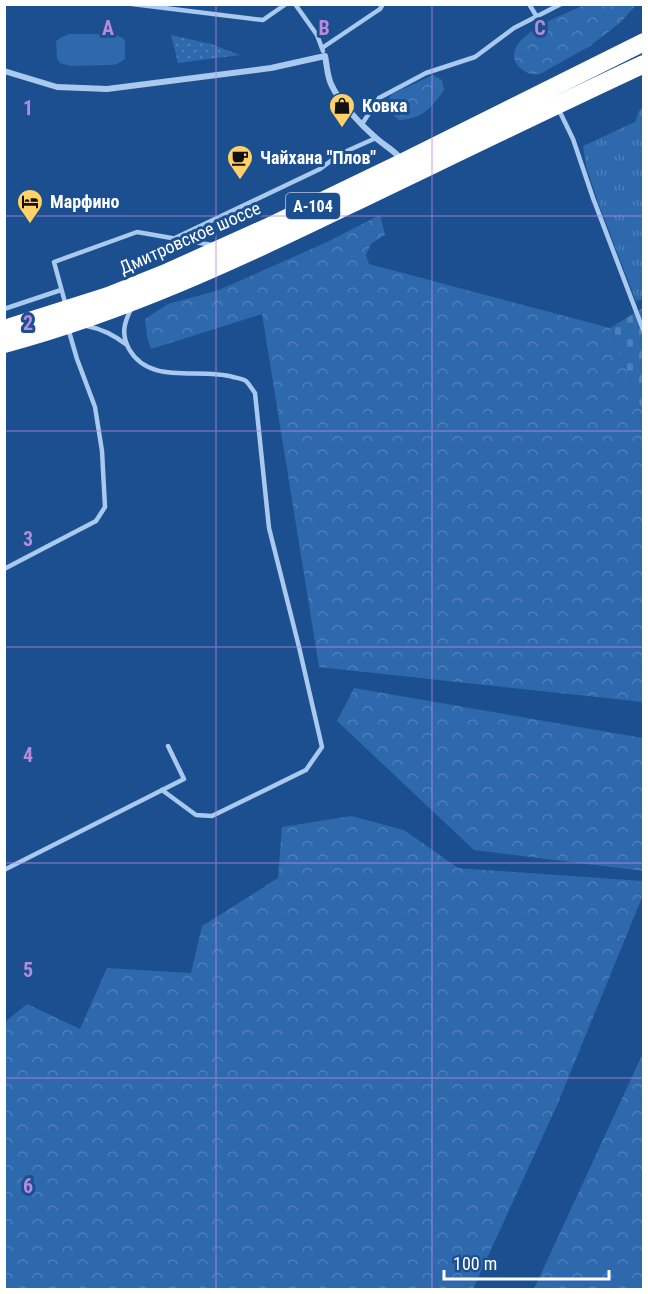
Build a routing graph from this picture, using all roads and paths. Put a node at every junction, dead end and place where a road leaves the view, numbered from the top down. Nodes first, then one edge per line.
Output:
1 (132, 4) edge
2 (286, 4) edge
3 (295, 4) edge
4 (383, 4) edge
5 (530, 4) edge
6 (561, 4) edge
7 (537, 17) junction
8 (644, 42) edge
9 (322, 48) junction
10 (325, 56) junction
11 (644, 64) edge
12 (4, 72) edge
13 (556, 106) junction
14 (362, 123) junction
15 (376, 138) junction
16 (403, 162) junction
17 (175, 238) junction
18 (224, 247) junction
19 (61, 290) junction
20 (141, 298) junction
21 (4, 309) edge
22 (68, 320) junction
23 (4, 329) edge
24 (644, 332) edge
25 (4, 344) edge
26 (127, 345) junction
27 (4, 569) edge
28 (168, 746) dead end
29 (162, 790) junction
30 (4, 870) edge

1 - 2 lane
3 - 9 lane
4 - 9 lane
5 - 7 lane
6 - 7 lane
7 - 14 lane
8 - 16 highway, Дмитровское шоссе / А-104
9 - 10 lane
10 - 12 street
10 - 14 street
11 - 13 highway, Дмитровское шоссе / А-104
13 - 20 highway, Дмитровское шоссе / А-104
13 - 24 lane
14 - 15 street
15 - 16 street
15 - 17 lane
16 - 18 highway, Дмитровское шоссе / А-104
17 - 18 lane
17 - 19 lane
18 - 22 highway, Дмитровское шоссе / А-104
19 - 21 lane
19 - 22 lane
20 - 22 highway, Дмитровское шоссе / А-104
20 - 26 lane
22 - 23 highway, Дмитровское шоссе / А-104
22 - 25 highway, Дмитровское шоссе / А-104
22 - 26 lane
22 - 27 lane
26 - 29 lane
28 - 29 lane
29 - 30 lane

